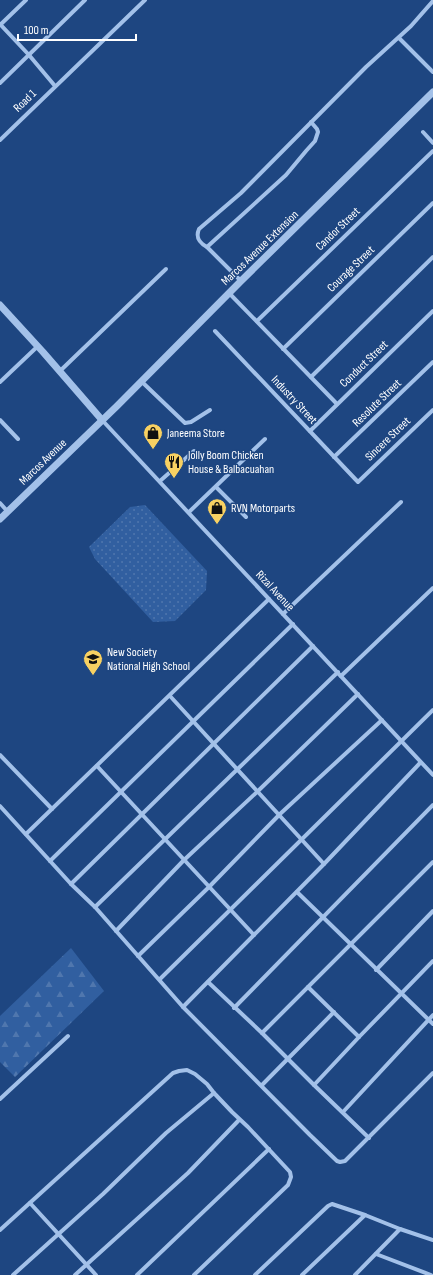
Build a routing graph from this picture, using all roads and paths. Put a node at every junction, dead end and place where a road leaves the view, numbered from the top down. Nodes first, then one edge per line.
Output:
1 (26, 0) edge
2 (86, 0) edge
3 (145, 0) edge
4 (433, 1) edge
5 (0, 25) edge
6 (399, 38) junction
7 (29, 55) junction
8 (433, 72) edge
9 (0, 83) edge
10 (55, 86) junction
11 (433, 92) edge
12 (311, 122) junction
13 (423, 132) dead end
14 (0, 140) edge
15 (433, 143) edge
16 (433, 151) edge
17 (433, 203) edge
18 (207, 247) junction
19 (433, 257) edge
20 (166, 269) dead end
21 (241, 281) junction
22 (229, 293) junction
23 (0, 305) edge
24 (433, 311) edge
25 (257, 321) junction
26 (215, 331) dead end
27 (38, 346) junction
28 (283, 349) junction
29 (433, 362) edge
30 (60, 371) junction
31 (311, 377) junction
32 (141, 381) junction
33 (0, 382) edge
34 (337, 404) junction
35 (210, 410) dead end
36 (433, 410) edge
37 (0, 420) edge
38 (102, 420) junction
39 (310, 431) junction
40 (18, 439) dead end
41 (265, 439) dead end
42 (194, 451) dead end
43 (334, 457) junction
44 (160, 481) junction
45 (358, 482) joint
46 (216, 487) junction
47 (401, 502) dead end
48 (0, 503) edge
49 (8, 512) junction
50 (189, 512) junction
51 (246, 517) dead end
52 (0, 519) edge
53 (433, 588) edge
54 (269, 599) junction
55 (283, 614) junction
56 (293, 624) junction
57 (313, 646) junction
58 (339, 674) junction
59 (358, 694) junction
60 (170, 696) junction
61 (433, 710) edge
62 (382, 720) junction
63 (194, 721) junction
64 (401, 741) junction
65 (214, 743) junction
66 (0, 756) edge
67 (420, 763) junction
68 (96, 766) junction
69 (238, 769) junction
70 (433, 775) edge
71 (258, 791) junction
72 (121, 792) junction
73 (433, 805) edge
74 (0, 806) edge
75 (52, 809) junction
76 (142, 814) junction
77 (280, 814) junction
78 (26, 834) junction
79 (302, 839) junction
80 (165, 840) junction
81 (184, 860) junction
82 (50, 861) junction
83 (433, 862) edge
84 (324, 864) junction
85 (71, 884) junction
86 (209, 887) junction
87 (297, 892) junction
88 (95, 907) junction
89 (231, 910) junction
90 (433, 911) edge
91 (323, 918) junction
92 (116, 931) junction
93 (254, 935) junction
94 (351, 945) junction
95 (138, 956) junction
96 (433, 961) edge
97 (376, 970) junction
98 (160, 979) junction
99 (208, 982) junction
100 (308, 987) junction
101 (401, 994) junction
102 (183, 1007) junction
103 (234, 1008) junction
104 (334, 1012) junction
105 (433, 1014) edge
106 (428, 1020) junction
107 (433, 1024) edge
108 (262, 1033) junction
109 (68, 1036) dead end
110 (359, 1037) junction
111 (288, 1059) junction
112 (433, 1073) edge
113 (314, 1085) junction
114 (262, 1086) junction
115 (214, 1093) junction
116 (0, 1099) edge
117 (343, 1112) junction
118 (239, 1120) junction
119 (369, 1138) junction
120 (269, 1149) junction
121 (30, 1203) junction
122 (366, 1215) junction
123 (400, 1229) junction
124 (0, 1230) edge
125 (58, 1233) junction
126 (433, 1240) edge
127 (376, 1254) junction
128 (87, 1264) junction
129 (433, 1272) edge
130 (13, 1275) edge
131 (75, 1275) edge
132 (96, 1275) edge
133 (137, 1275) edge
134 (194, 1275) edge
135 (255, 1275) edge
136 (302, 1275) edge
137 (355, 1275) edge
138 (431, 1275) edge

1 - 5 street
2 - 7 street
3 - 10 street, Road 1
4 - 6 street
5 - 7 street
6 - 8 street
6 - 12 street
7 - 9 street
7 - 10 street
10 - 14 street, Road 1
11 - 21 street, Marcos Avenue Extension
12 - 18 street
12 - 18 street
13 - 15 street
16 - 25 street, Candor Street
17 - 28 street, Courage Street
18 - 21 street
19 - 31 street
20 - 30 street
21 - 22 street, Marcos Avenue Extension
22 - 25 street
22 - 32 street, Marcos Avenue Extension
23 - 27 street
24 - 34 street, Conduct Street
25 - 28 street
26 - 39 street, Industry Street
27 - 30 street
27 - 33 street
28 - 31 street
29 - 43 street, Resolute Street
30 - 38 street
31 - 34 street
32 - 35 street
32 - 38 street, Marcos Avenue Extension
34 - 39 street, Conduct Street
36 - 45 street, Sincere Street
37 - 40 street
38 - 44 street, Rizal Avenue
38 - 49 street, Marcos Avenue
39 - 43 street, Industry Street
41 - 46 street
42 - 44 street
43 - 45 street, Industry Street
44 - 50 street, Rizal Avenue
46 - 50 street
46 - 51 street
47 - 55 street
48 - 49 street
49 - 52 street, Marcos Avenue
50 - 54 street, Rizal Avenue
53 - 58 street
54 - 55 street, Rizal Avenue
54 - 60 street
55 - 56 street, Rizal Avenue
56 - 57 street, Rizal Avenue
56 - 63 street
57 - 58 street, Rizal Avenue
57 - 65 street
58 - 59 street, Rizal Avenue
58 - 69 street
59 - 62 street, Rizal Avenue
59 - 71 street
60 - 63 street
60 - 68 street
61 - 64 street
62 - 64 street, Rizal Avenue
62 - 77 street
63 - 65 street
63 - 72 street
64 - 67 street, Rizal Avenue
64 - 79 street
65 - 69 street
65 - 76 street
66 - 75 street
67 - 70 street, Rizal Avenue
67 - 84 street
68 - 72 street
68 - 75 street
69 - 71 street
69 - 80 street
71 - 77 street
71 - 81 street
72 - 76 street
72 - 82 street
73 - 91 street
74 - 78 street
75 - 78 street
76 - 80 street
76 - 85 street
77 - 79 street
77 - 86 street
78 - 82 street
79 - 84 street
79 - 89 street
80 - 81 street
80 - 88 street
81 - 86 street
81 - 92 street
82 - 85 street
83 - 94 street
84 - 87 street
85 - 88 street
86 - 89 street
86 - 95 street
87 - 91 street
87 - 93 street
88 - 92 street
89 - 93 street
89 - 98 street
90 - 97 street
91 - 94 street
91 - 103 street
92 - 95 street
93 - 99 street
94 - 97 street
94 - 100 street
95 - 98 street
96 - 101 street
97 - 101 street
98 - 102 street
99 - 102 street
99 - 103 street
100 - 104 street
100 - 108 street
101 - 106 street
101 - 110 street
102 - 114 street
103 - 108 street
104 - 110 street
104 - 111 street
105 - 106 street
106 - 107 street
106 - 117 street
108 - 111 street
109 - 116 street
110 - 113 street
111 - 113 street
111 - 114 street
112 - 119 street
113 - 117 street
114 - 119 street
115 - 118 street
115 - 121 street
115 - 125 street
117 - 119 street
118 - 120 street
118 - 128 street
120 - 133 street
120 - 134 street
121 - 124 street
121 - 125 street
122 - 123 street
122 - 135 street
122 - 136 street
123 - 126 street
123 - 127 street
125 - 128 street
125 - 130 street
127 - 137 street
127 - 138 street
128 - 131 street
128 - 132 street
129 - 138 street

